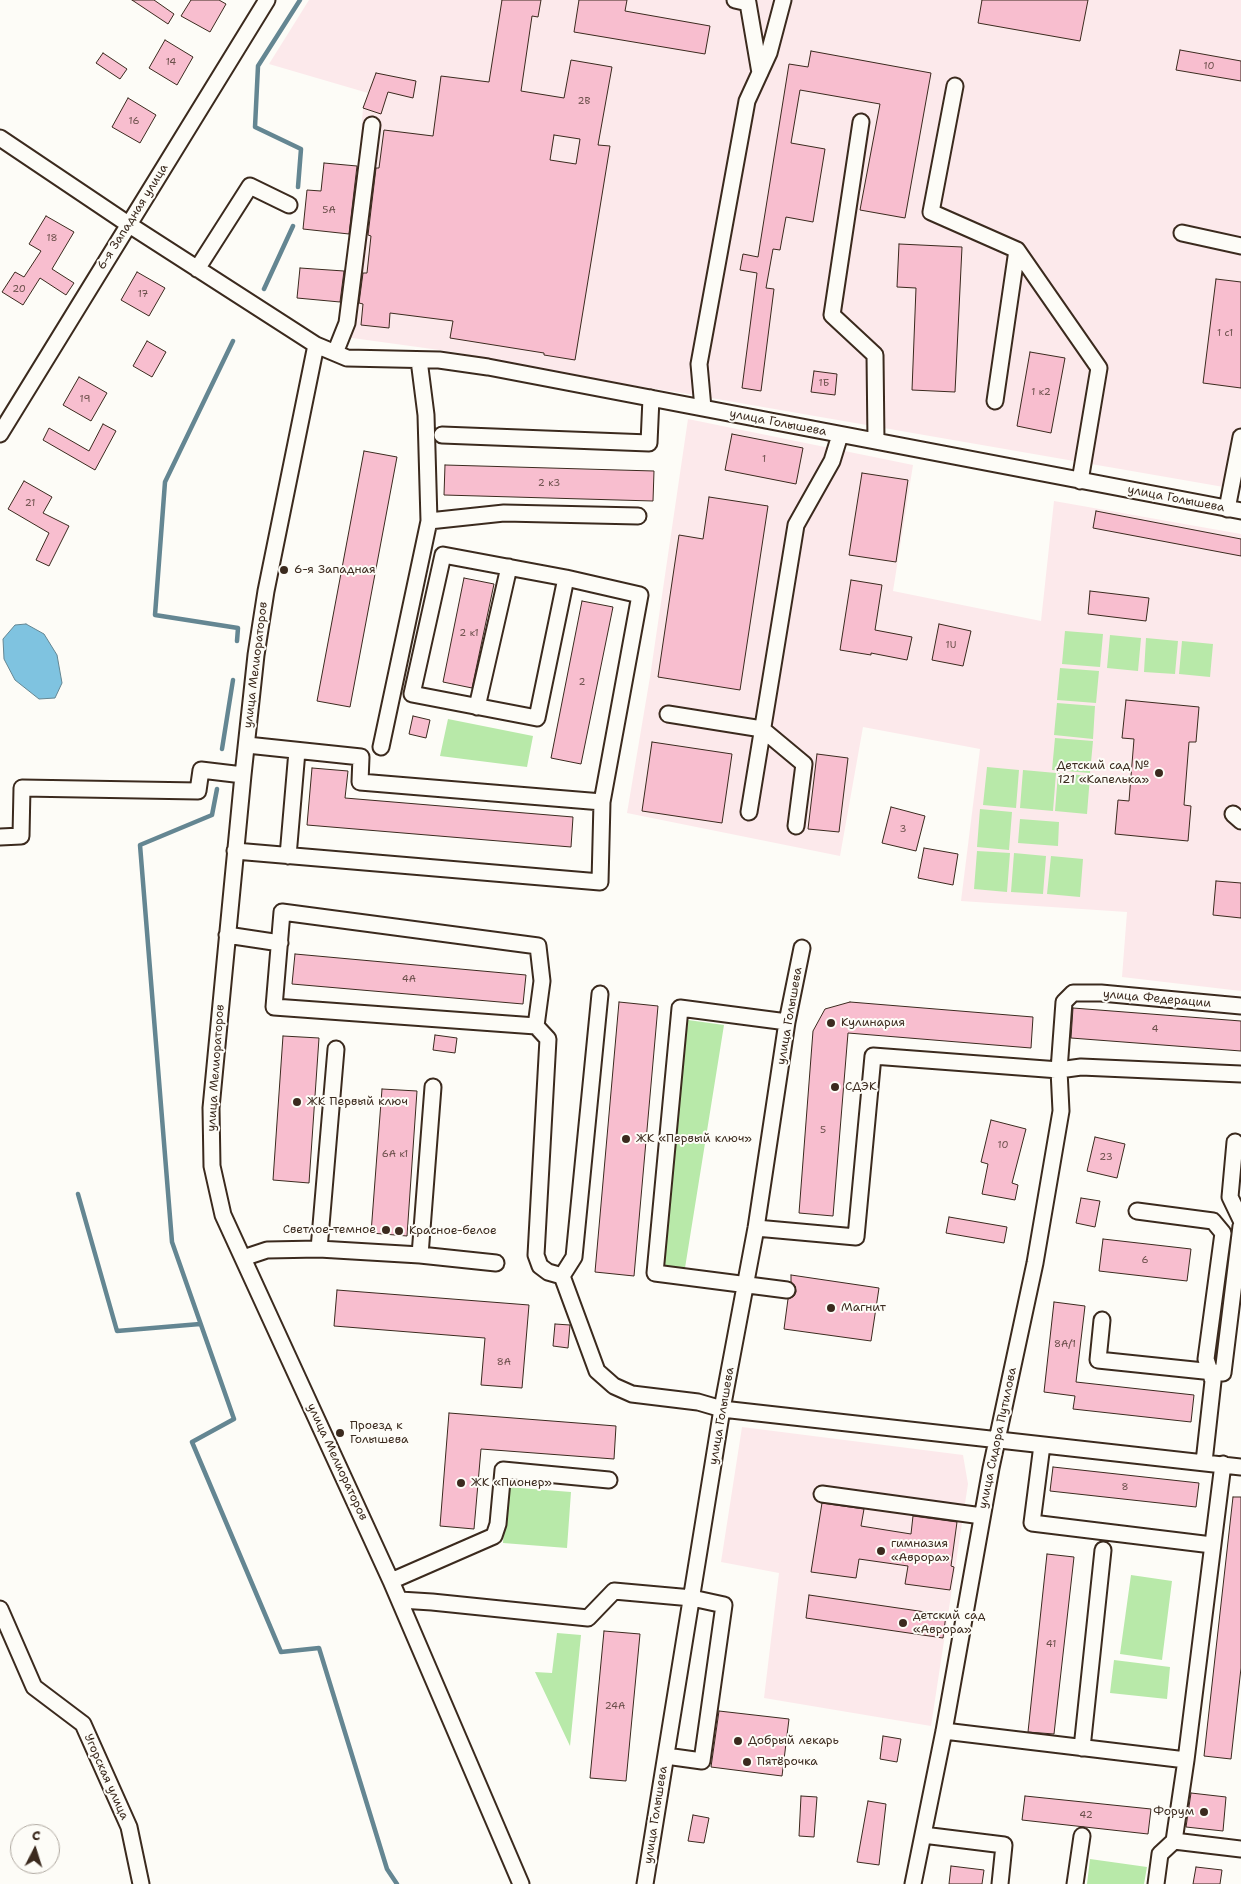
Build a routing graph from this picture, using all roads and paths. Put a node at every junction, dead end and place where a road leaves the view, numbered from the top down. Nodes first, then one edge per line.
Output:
1 (267, 0) edge
2 (735, 0) edge
3 (783, 0) edge
4 (760, 73) junction
5 (955, 86) dead end
6 (861, 122) dead end
7 (372, 125) dead end
8 (0, 138) edge
9 (289, 205) dead end
10 (128, 224) junction
11 (1182, 233) dead end
12 (1241, 246) edge
13 (1017, 250) junction
14 (197, 269) junction
15 (316, 345) junction
16 (335, 353) junction
17 (420, 360) junction
18 (651, 398) junction
19 (995, 401) dead end
20 (703, 408) junction
21 (0, 434) edge
22 (442, 435) dead end
23 (840, 435) junction
24 (1241, 437) edge
25 (876, 441) junction
26 (1080, 481) junction
27 (1234, 510) edge
28 (638, 516) dead end
29 (429, 521) junction
30 (509, 567) junction
31 (566, 578) junction
32 (477, 707) junction
33 (668, 714) dead end
34 (762, 729) junction
35 (246, 745) junction
36 (381, 748) dead end
37 (297, 750) junction
38 (243, 775) junction
39 (602, 802) junction
40 (749, 812) dead end
41 (796, 826) dead end
42 (0, 837) edge
43 (235, 851) junction
44 (288, 856) junction
45 (227, 935) junction
46 (280, 943) junction
47 (802, 948) dead end
48 (1073, 993) joint
49 (600, 994) dead end
50 (1241, 1006) edge
51 (788, 1022) junction
52 (536, 1026) junction
53 (336, 1049) dead end
54 (1059, 1070) junction
55 (1241, 1074) edge
56 (433, 1087) dead end
57 (1235, 1142) dead end
58 (1137, 1211) dead end
59 (1241, 1220) edge
60 (1241, 1226) edge
61 (756, 1228) junction
62 (319, 1249) junction
63 (420, 1255) junction
64 (243, 1258) junction
65 (496, 1262) dead end
66 (562, 1276) junction
67 (745, 1284) junction
68 (786, 1290) dead end
69 (1102, 1320) dead end
70 (1210, 1372) junction
71 (722, 1409) junction
72 (997, 1440) junction
73 (1042, 1445) junction
74 (1204, 1462) junction
75 (1223, 1464) junction
76 (1241, 1467) edge
77 (609, 1480) dead end
78 (822, 1494) dead end
79 (982, 1516) junction
80 (1212, 1545) junction
81 (1103, 1550) dead end
82 (391, 1581) junction
83 (692, 1598) junction
84 (400, 1600) junction
85 (0, 1610) edge
86 (944, 1731) junction
87 (1082, 1748) junction
88 (666, 1756) junction
89 (1186, 1760) junction
90 (923, 1834) junction
91 (1082, 1836) dead end
92 (1174, 1841) junction
93 (1241, 1849) edge
94 (141, 1884) edge
95 (521, 1884) edge
96 (645, 1884) edge
97 (913, 1884) edge
98 (1000, 1884) edge
99 (1075, 1884) edge
100 (1156, 1884) edge

1 - 10 street, 6-я Западная улица
2 - 4 street
3 - 4 street
4 - 20 street
5 - 13 street
6 - 25 street
7 - 16 street
8 - 10 street, улица Голышева
9 - 14 street
10 - 14 street, улица Голышева
10 - 21 street, 6-я Западная улица
11 - 12 street
13 - 19 street
13 - 26 street
14 - 15 street, улица Голышева
15 - 16 street, улица Голышева
15 - 35 street, улица Мелиораторов
16 - 17 street, улица Голышева
17 - 18 street, улица Голышева
17 - 29 street
18 - 20 street, улица Голышева
18 - 22 street
20 - 23 street, улица Голышева
23 - 25 street, улица Голышева
23 - 34 street
24 - 27 street
25 - 26 street, улица Голышева
26 - 27 street, улица Голышева
28 - 29 street
29 - 36 street
30 - 31 street
30 - 32 street
30 - 32 street
31 - 32 street
31 - 39 street
33 - 34 street
34 - 40 street
34 - 41 street
35 - 37 street
35 - 38 street, улица Мелиораторов
37 - 39 street
37 - 44 street
38 - 42 street
38 - 43 street, улица Мелиораторов
39 - 44 street
43 - 44 street
43 - 45 street, улица Мелиораторов
45 - 46 street
45 - 64 street, улица Мелиораторов
46 - 52 street
46 - 52 street
47 - 51 street, улица Голышева
48 - 50 street, улица Федерации
48 - 54 street, улица Сидора Путилова
49 - 66 street
51 - 61 street, улица Голышева
51 - 67 street
52 - 66 street
53 - 62 street
54 - 55 street
54 - 61 street
54 - 72 street, улица Сидора Путилова
56 - 63 street
57 - 59 street
58 - 70 street
60 - 70 street
61 - 67 street, улица Голышева
62 - 63 street
62 - 64 street
63 - 65 street
64 - 82 street, улица Мелиораторов
66 - 71 street
67 - 68 street
67 - 71 street, улица Голышева
69 - 70 street
70 - 74 street
71 - 72 street
71 - 83 street, улица Голышева
72 - 73 street
72 - 79 street, улица Сидора Путилова
73 - 74 street
73 - 80 street
74 - 75 street
75 - 76 street
75 - 80 street
77 - 82 street
78 - 79 street
79 - 86 street, улица Сидора Путилова
80 - 89 street
81 - 87 street
82 - 84 street, улица Мелиораторов
83 - 84 street
83 - 88 street, улица Голышева
83 - 88 street
84 - 95 street, улица Мелиораторов
85 - 94 street, Угорская улица
86 - 87 street
86 - 90 street, улица Сидора Путилова
87 - 89 street
88 - 96 street, улица Голышева
89 - 92 street
90 - 97 street, улица Сидора Путилова
90 - 98 street
91 - 99 street
92 - 93 street
92 - 100 street

